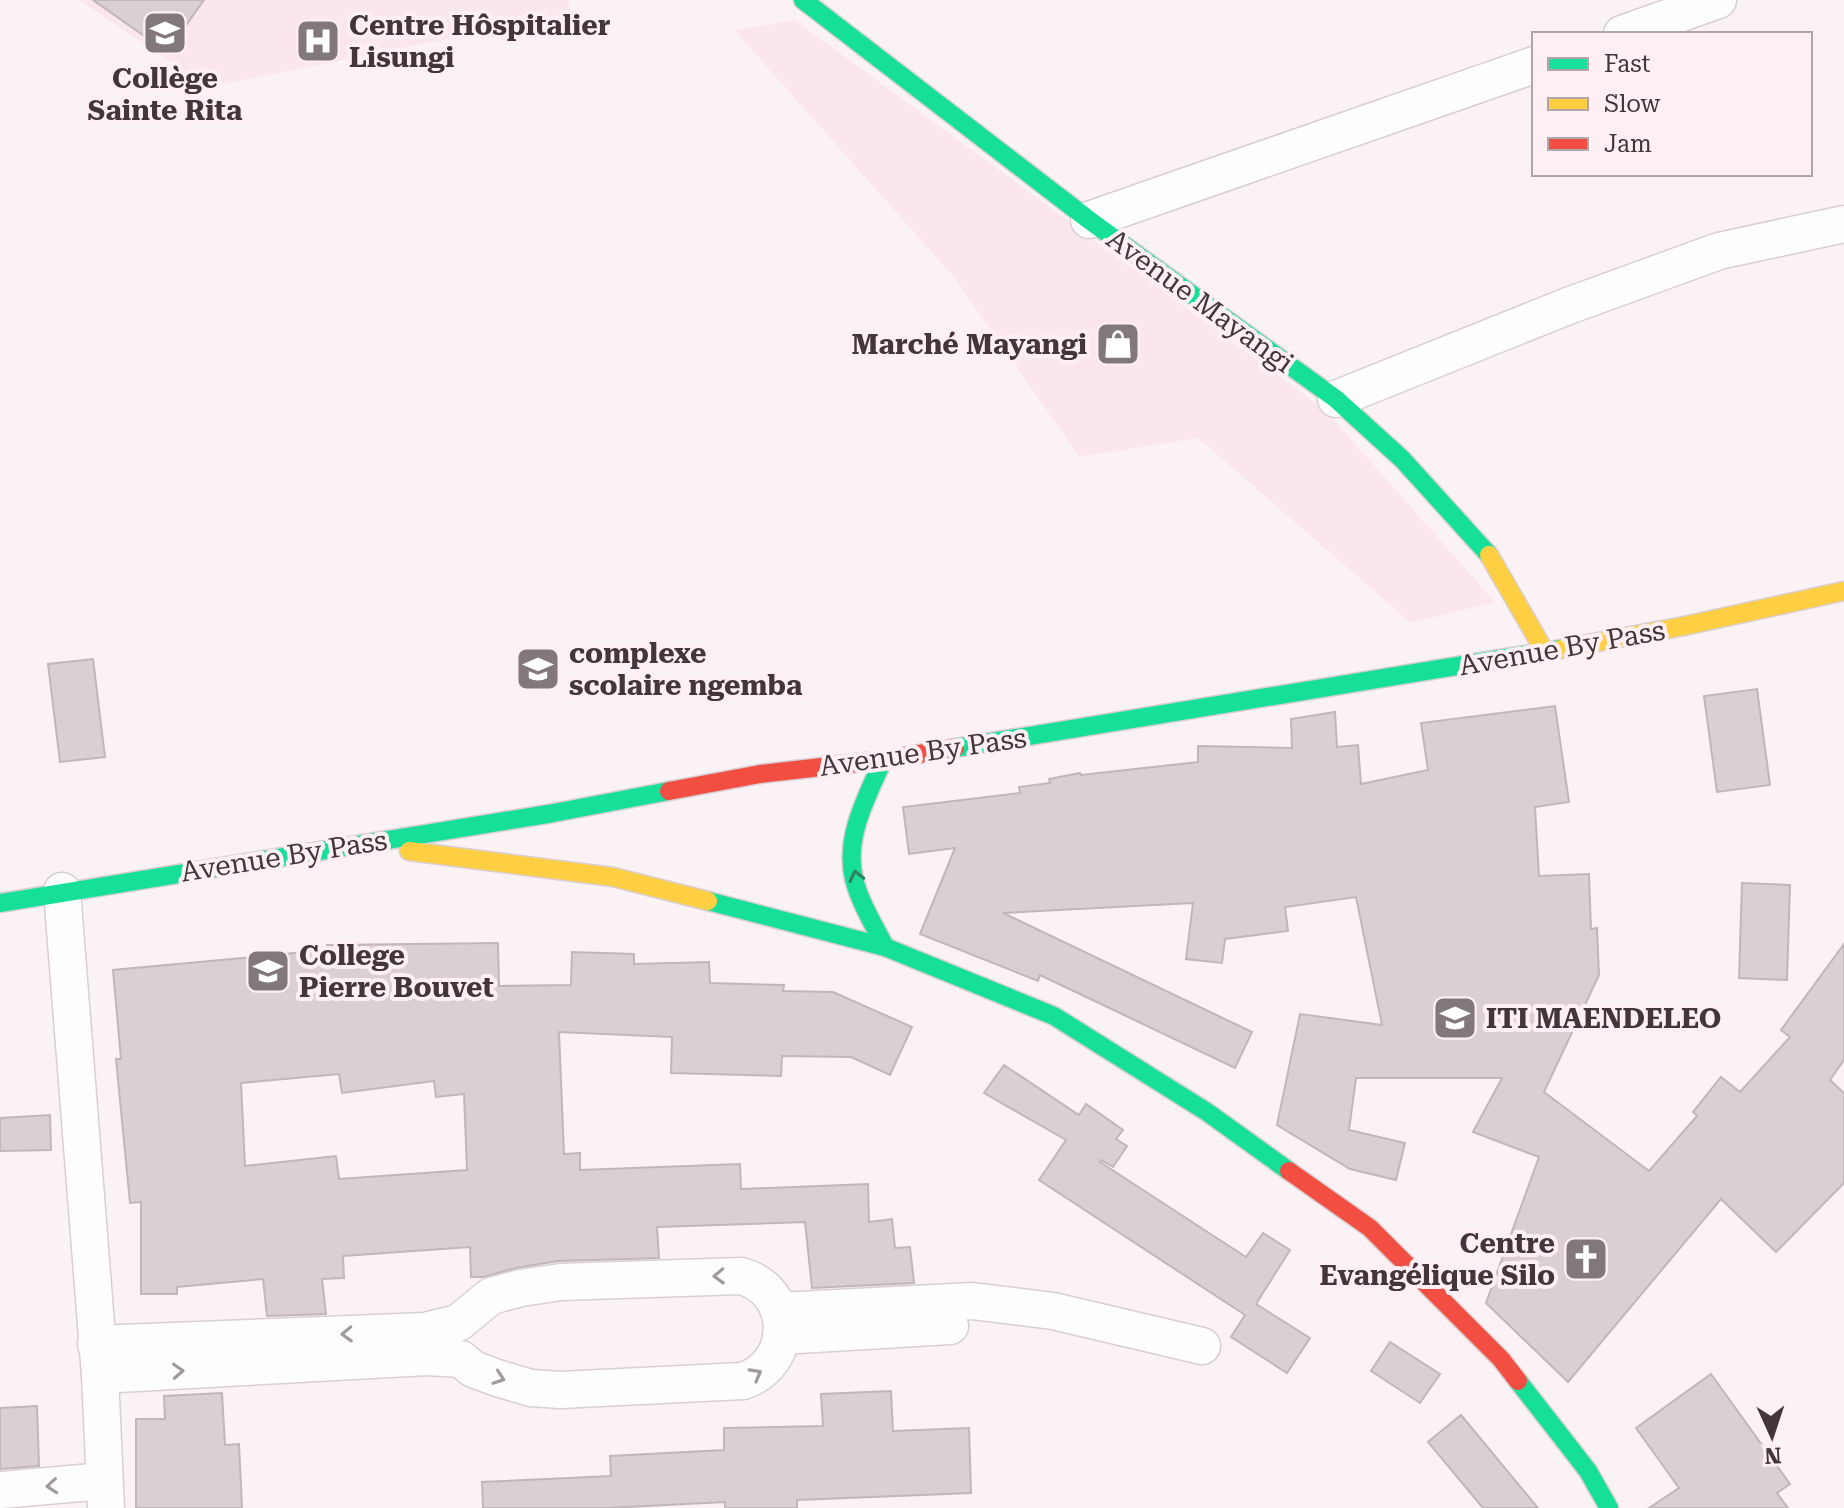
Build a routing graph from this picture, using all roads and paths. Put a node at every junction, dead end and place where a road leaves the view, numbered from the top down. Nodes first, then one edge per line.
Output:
1 (803, 0) edge
2 (1718, 0) edge
3 (1628, 32) edge
4 (1532, 66) edge
5 (1089, 220) junction
6 (1844, 224) edge
7 (1336, 399) junction
8 (1844, 591) edge
9 (1545, 652) junction
10 (883, 760) junction
11 (359, 845) junction
12 (62, 891) junction
13 (0, 903) edge
14 (885, 947) junction
15 (458, 1323) junction
16 (780, 1323) junction
17 (950, 1326) dead end
18 (1202, 1346) dead end
19 (461, 1359) junction
20 (98, 1360) junction
21 (0, 1490) edge
22 (105, 1495) edge
23 (1609, 1508) edge

1 - 5 main road, Avenue Mayangi
2 - 3 street
4 - 5 street
5 - 7 main road, Avenue Mayangi
6 - 7 street
7 - 9 main road, Avenue Mayangi
8 - 9 main road, Avenue By Pass
9 - 10 main road, Avenue By Pass
10 - 11 main road, Avenue By Pass
14 -> 10 main road
11 - 12 main road, Avenue By Pass
11 - 14 main road
12 - 13 main road, Avenue By Pass
12 - 20 street
14 - 23 main road
16 -> 15 street
15 - 19 street
15 -> 20 street
16 - 17 street
16 - 18 street
19 -> 16 street
20 -> 19 street
20 - 22 street
22 -> 21 street

